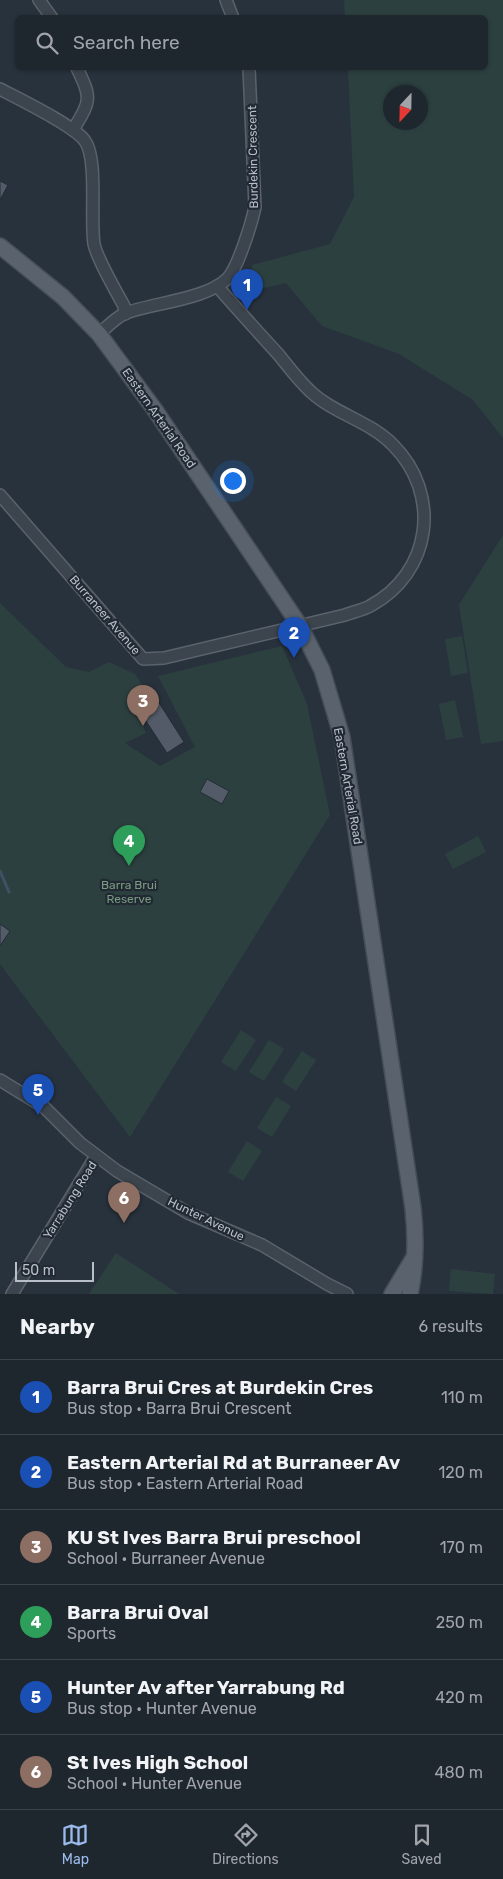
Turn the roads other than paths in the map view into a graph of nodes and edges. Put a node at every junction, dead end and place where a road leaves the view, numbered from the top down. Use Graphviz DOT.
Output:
graph roads {
  1 [pos="39,0"];
  2 [pos="226,0"];
  3 [pos="50,15"];
  4 [pos="232,15"];
  5 [pos="78,70"];
  6 [pos="249,70"];
  7 [pos="0,89"];
  8 [pos="72,130"];
  9 [pos="0,246"];
  10 [pos="217,286"];
  11 [pos="125,314"];
  12 [pos="98,334"];
  13 [pos="0,495"];
  14 [pos="300,626"];
  15 [pos="0,1080"];
  16 [pos="96,1156"];
  17 [pos="414,1257"];
  18 [pos="12,1294"];
  19 [pos="347,1294"];
  20 [pos="392,1294"];
  21 [pos="410,1294"];
  1 -- 3 [label="street"];
  2 -- 4 [label="street"];
  5 -- 8 [label="street"];
  6 -- 10 [label="street, Burdekin Crescent"];
  7 -- 8 [label="street"];
  8 -- 11 [label="street"];
  9 -- 12 [label="main road, Eastern Arterial Road"];
  10 -- 11 [label="street, Burdekin Crescent"];
  10 -- 14 [label="street"];
  11 -- 12 [label="street, Burdekin Crescent"];
  12 -- 14 [label="main road, Eastern Arterial Road"];
  13 -- 14 [label="street, Burraneer Avenue"];
  14 -- 17 [label="main road, Eastern Arterial Road"];
  15 -- 16 [label="street, Hunter Avenue"];
  16 -- 18 [label="street, Yarrabung Road"];
  16 -- 19 [label="street, Hunter Avenue"];
  17 -- 20 [label="main road, Eastern Arterial Road"];
  17 -- 21 [label="main road, Eastern Arterial Road"];
}
